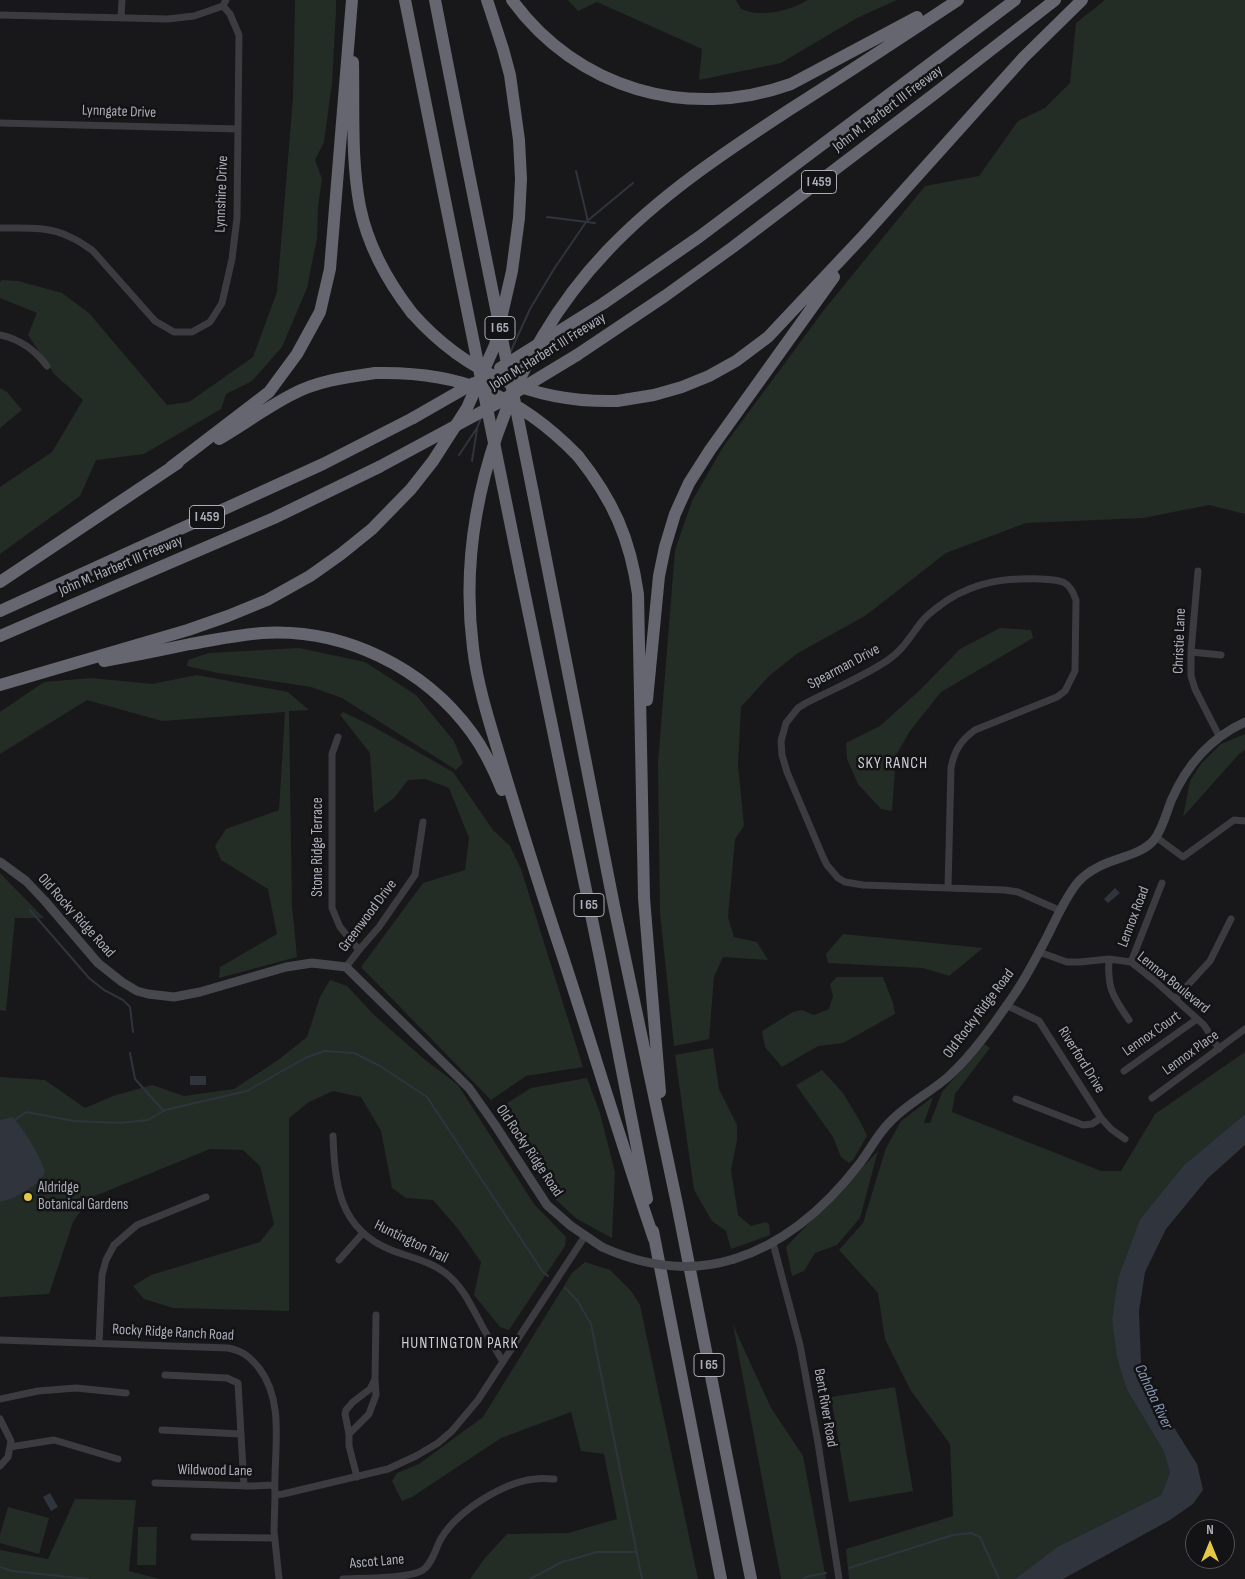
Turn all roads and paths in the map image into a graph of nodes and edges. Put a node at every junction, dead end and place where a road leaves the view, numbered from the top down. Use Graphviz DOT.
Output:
graph roads {
  1 [pos="122,0"];
  2 [pos="352,0"];
  3 [pos="406,0"];
  4 [pos="435,0"];
  5 [pos="487,0"];
  6 [pos="512,0"];
  7 [pos="948,0"];
  8 [pos="958,0"];
  9 [pos="1014,0"];
  10 [pos="1055,0"];
  11 [pos="1082,0"];
  12 [pos="224,3"];
  13 [pos="0,15"];
  14 [pos="122,18"];
  15 [pos="0,123"];
  16 [pos="238,130"];
  17 [pos="0,228"];
  18 [pos="865,234"];
  19 [pos="0,335"];
  20 [pos="47,366"];
  21 [pos="171,468"];
  22 [pos="1198,570"];
  23 [pos="0,582"];
  24 [pos="0,611"];
  25 [pos="0,636"];
  26 [pos="1191,652"];
  27 [pos="1222,655"];
  28 [pos="34,675"];
  29 [pos="0,685"];
  30 [pos="1245,722"];
  31 [pos="642,732"];
  32 [pos="1220,736"];
  33 [pos="338,737"];
  34 [pos="1245,821"];
  35 [pos="423,822"];
  36 [pos="1156,837"];
  37 [pos="526,845"];
  38 [pos="0,862"];
  39 [pos="1162,883"];
  40 [pos="948,888"];
  41 [pos="1059,910"];
  42 [pos="1231,919"];
  43 [pos="359,950"];
  44 [pos="1039,952"];
  45 [pos="1109,959"];
  46 [pos="1131,962"];
  47 [pos="346,967"];
  48 [pos="1175,999"];
  49 [pos="1006,1005"];
  50 [pos="1197,1019"];
  51 [pos="1129,1020"];
  52 [pos="1245,1029"];
  53 [pos="1219,1050"];
  54 [pos="1124,1071"];
  55 [pos="1152,1098"];
  56 [pos="1016,1100"];
  57 [pos="1102,1118"];
  58 [pos="333,1136"];
  59 [pos="1125,1139"];
  60 [pos="665,1151"];
  61 [pos="206,1197"];
  62 [pos="363,1233"];
  63 [pos="585,1236"];
  64 [pos="654,1239"];
  65 [pos="773,1243"];
  66 [pos="339,1260"];
  67 [pos="376,1315"];
  68 [pos="0,1340"];
  69 [pos="99,1343"];
  70 [pos="503,1362"];
  71 [pos="165,1375"];
  72 [pos="375,1379"];
  73 [pos="126,1392"];
  74 [pos="0,1399"];
  75 [pos="0,1419"];
  76 [pos="162,1430"];
  77 [pos="241,1434"];
  78 [pos="349,1434"];
  79 [pos="10,1447"];
  80 [pos="118,1459"];
  81 [pos="0,1466"];
  82 [pos="357,1477"];
  83 [pos="554,1479"];
  84 [pos="155,1483"];
  85 [pos="274,1485"];
  86 [pos="244,1486"];
  87 [pos="274,1495"];
  88 [pos="194,1537"];
  89 [pos="274,1538"];
  90 [pos="279,1579"];
  91 [pos="343,1579"];
  92 [pos="721,1579"];
  93 [pos="751,1579"];
  94 [pos="839,1579"];
  1 -- 14 [label="street"];
  2 -- 18 [label="highway, bridge"];
  2 -- 21 [label="highway"];
  3 -- 64 [label="highway, I 65, bridge"];
  4 -- 60 [label="highway, I 65, bridge"];
  5 -- 28 [label="highway"];
  6 -- 7 [label="highway"];
  8 -- 37 [label="highway"];
  9 -- 24 [label="highway, John M. Harbert III Freeway / I 459, bridge"];
  10 -- 25 [label="highway, John M. Harbert III Freeway / I 459, bridge"];
  11 -- 18 [label="highway"];
  12 -- 14 [label="street"];
  12 -- 16 [label="street, Lynnshire Drive"];
  13 -- 14 [label="street"];
  15 -- 16 [label="street, Lynngate Drive"];
  16 -- 17 [label="street, Lynnshire Drive"];
  18 -- 31 [label="highway"];
  19 -- 20 [label="street"];
  21 -- 23 [label="highway"];
  21 -- 31 [label="highway, bridge"];
  22 -- 26 [label="street, Christie Lane"];
  26 -- 27 [label="street"];
  26 -- 32 [label="street, Christie Lane"];
  28 -- 29 [label="highway"];
  28 -- 37 [label="highway"];
  30 -- 32 [label="street"];
  31 -- 60 [label="highway"];
  32 -- 36 [label="street"];
  33 -- 43 [label="street, Stone Ridge Terrace"];
  34 -- 36 [label="street"];
  35 -- 43 [label="street, Greenwood Drive"];
  36 -- 41 [label="street, Old Rocky Ridge Road"];
  37 -- 64 [label="highway"];
  38 -- 47 [label="street, Old Rocky Ridge Road"];
  39 -- 46 [label="street, Lennox Road"];
  40 -- 40 [label="street, Spearman Drive"];
  40 -- 41 [label="street, Spearman Drive"];
  41 -- 44 [label="street, Old Rocky Ridge Road"];
  42 -- 48 [label="street"];
  43 -- 47 [label="street, Greenwood Drive"];
  44 -- 45 [label="street, Lennox Boulevard"];
  44 -- 49 [label="street, Old Rocky Ridge Road"];
  45 -- 46 [label="street, Lennox Boulevard"];
  45 -- 51 [label="street"];
  46 -- 48 [label="street, Lennox Boulevard"];
  47 -- 63 [label="street, Old Rocky Ridge Road"];
  48 -- 50 [label="street, Lennox Boulevard"];
  49 -- 57 [label="street, Riverford Drive"];
  49 -- 65 [label="street, Old Rocky Ridge Road"];
  50 -- 53 [label="street, Lennox Boulevard"];
  50 -- 54 [label="street, Lennox Court"];
  52 -- 53 [label="street, Lennox Place"];
  53 -- 55 [label="street, Lennox Place"];
  56 -- 57 [label="street"];
  57 -- 59 [label="street, Riverford Drive"];
  58 -- 62 [label="street, Huntington Trail"];
  60 -- 93 [label="highway, I 65"];
  61 -- 69 [label="street"];
  62 -- 66 [label="street"];
  62 -- 70 [label="street, Huntington Trail"];
  63 -- 65 [label="street, Old Rocky Ridge Road, bridge"];
  63 -- 70 [label="street"];
  64 -- 92 [label="highway, I 65"];
  65 -- 94 [label="street, Bent River Road"];
  67 -- 72 [label="street"];
  68 -- 69 [label="street, Rocky Ridge Ranch Road"];
  69 -- 85 [label="street, Rocky Ridge Ranch Road"];
  70 -- 82 [label="street"];
  71 -- 77 [label="street"];
  72 -- 78 [label="street"];
  72 -- 78 [label="street"];
  73 -- 74 [label="street"];
  75 -- 79 [label="street"];
  76 -- 77 [label="street"];
  77 -- 86 [label="street"];
  78 -- 82 [label="street"];
  79 -- 80 [label="street"];
  79 -- 81 [label="street"];
  82 -- 87 [label="street"];
  83 -- 91 [label="street, Ascot Lane"];
  84 -- 86 [label="street, Wildwood Lane"];
  85 -- 86 [label="street, Wildwood Lane"];
  85 -- 87 [label="street, Rocky Ridge Ranch Road"];
  87 -- 89 [label="street, Rocky Ridge Ranch Road"];
  88 -- 89 [label="street"];
  89 -- 90 [label="street, Rocky Ridge Ranch Road"];
}
